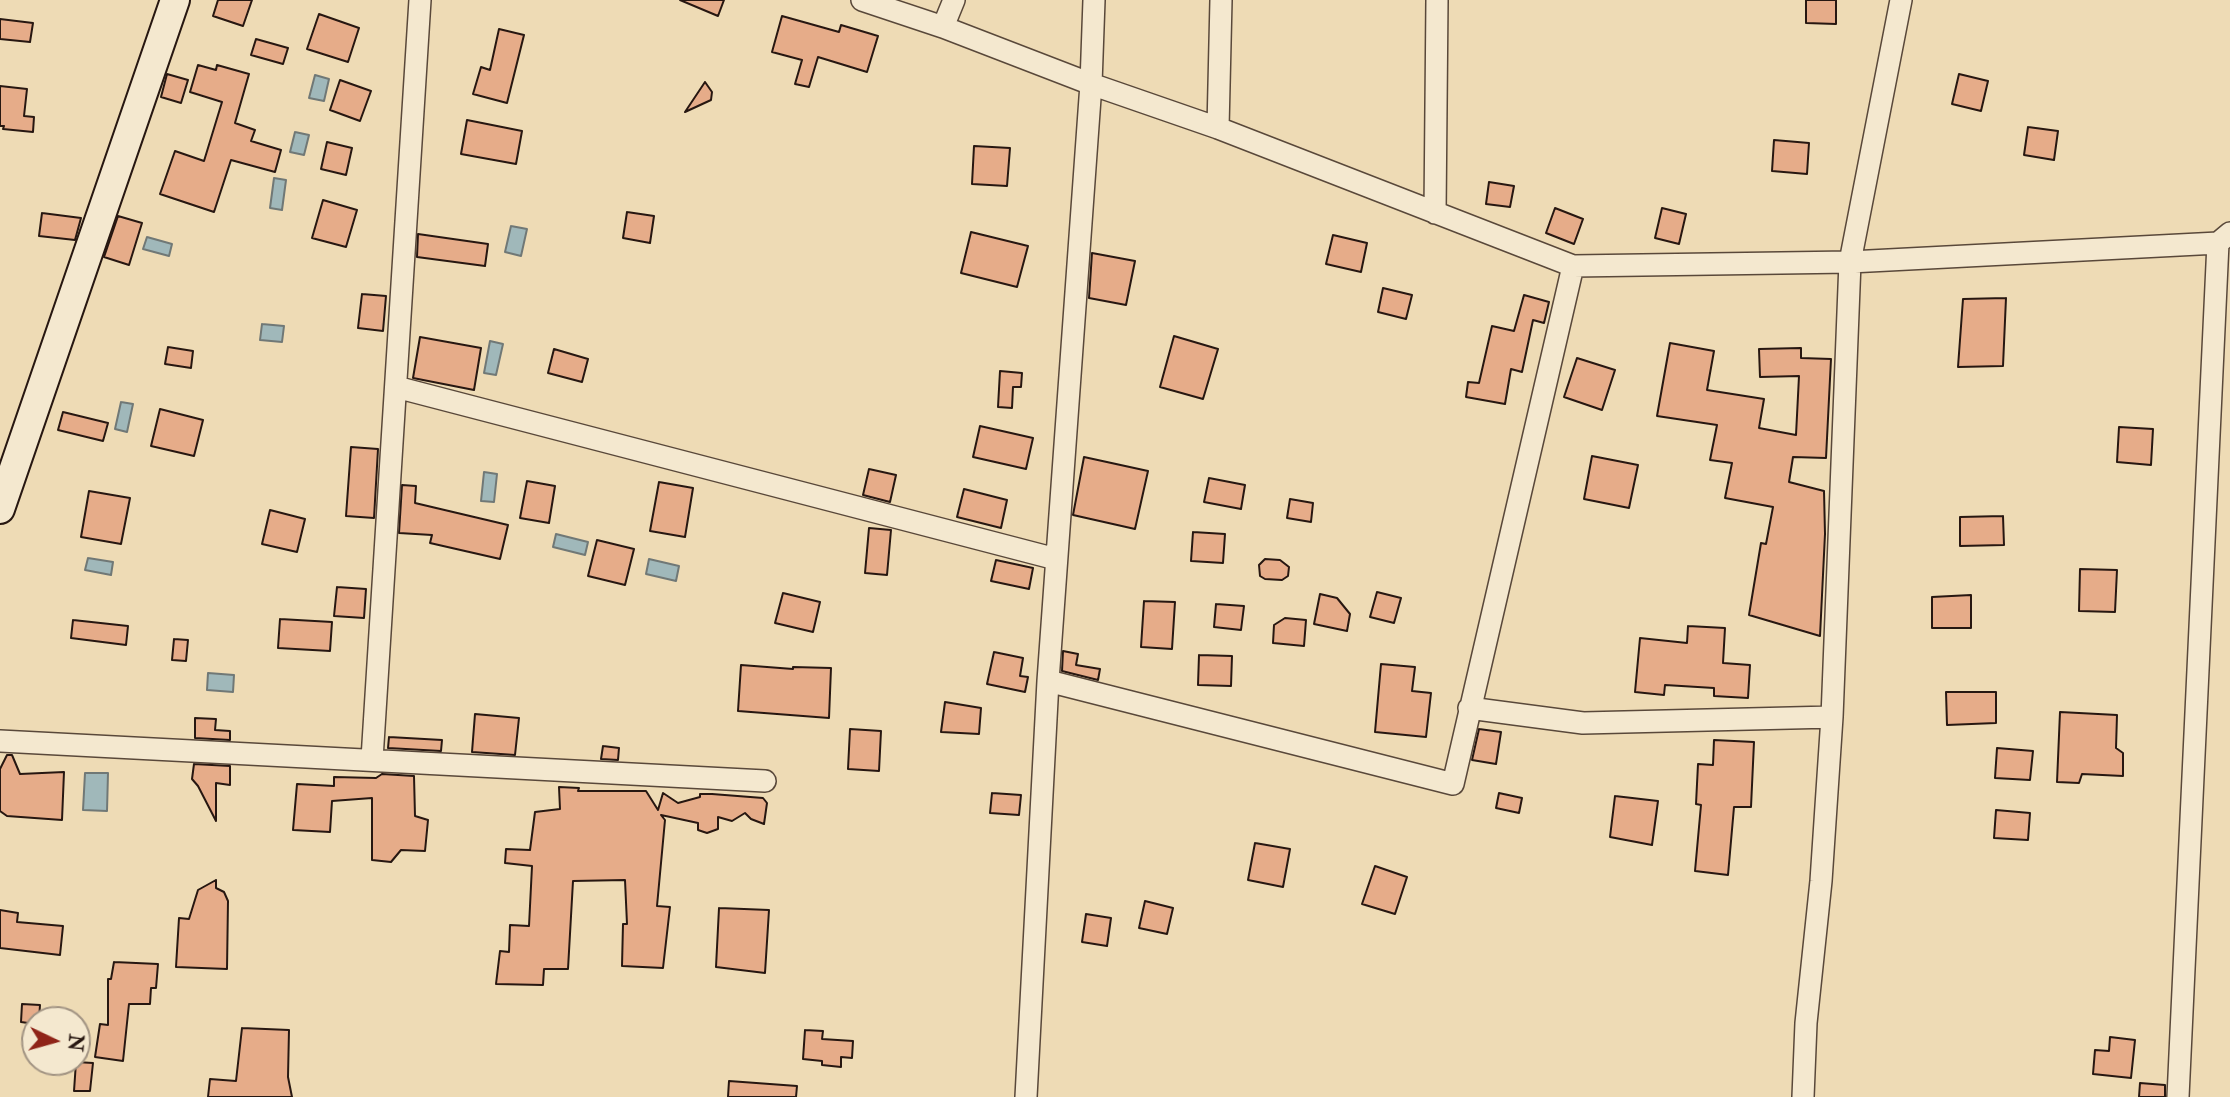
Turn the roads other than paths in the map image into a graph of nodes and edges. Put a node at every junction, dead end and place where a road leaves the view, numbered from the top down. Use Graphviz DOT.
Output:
graph roads {
  1 [pos="175,0"];
  2 [pos="420,0"];
  3 [pos="862,0"];
  4 [pos="954,0"];
  5 [pos="1094,0"];
  6 [pos="1221,0"];
  7 [pos="1437,0"];
  8 [pos="1901,0"];
  9 [pos="943,27"];
  10 [pos="1091,84"];
  11 [pos="1218,128"];
  12 [pos="1435,213"];
  13 [pos="2224,238"];
  14 [pos="1850,262"];
  15 [pos="1573,266"];
  16 [pos="396,387"];
  17 [pos="0,509"];
  18 [pos="1056,559"];
  19 [pos="1048,681"];
  20 [pos="1469,708"];
  21 [pos="1832,718"];
  22 [pos="0,741"];
  23 [pos="372,759"];
  24 [pos="765,782"];
  25 [pos="1026,1097"];
  26 [pos="1803,1097"];
  27 [pos="2178,1097"];
  1 -- 17 [label="street"];
  2 -- 16 [label="street"];
  3 -- 9 [label="street"];
  4 -- 9 [label="street"];
  5 -- 10 [label="street"];
  6 -- 11 [label="street"];
  7 -- 12 [label="street"];
  8 -- 14 [label="street"];
  9 -- 10 [label="street"];
  10 -- 11 [label="street"];
  10 -- 18 [label="street"];
  11 -- 12 [label="street"];
  12 -- 15 [label="street"];
  13 -- 14 [label="street"];
  13 -- 27 [label="street"];
  14 -- 15 [label="street"];
  14 -- 21 [label="street"];
  15 -- 20 [label="street"];
  16 -- 18 [label="street"];
  16 -- 23 [label="street"];
  18 -- 19 [label="street"];
  19 -- 20 [label="street"];
  19 -- 25 [label="street"];
  20 -- 21 [label="street"];
  21 -- 26 [label="street"];
  22 -- 23 [label="street"];
  23 -- 24 [label="street"];
}
